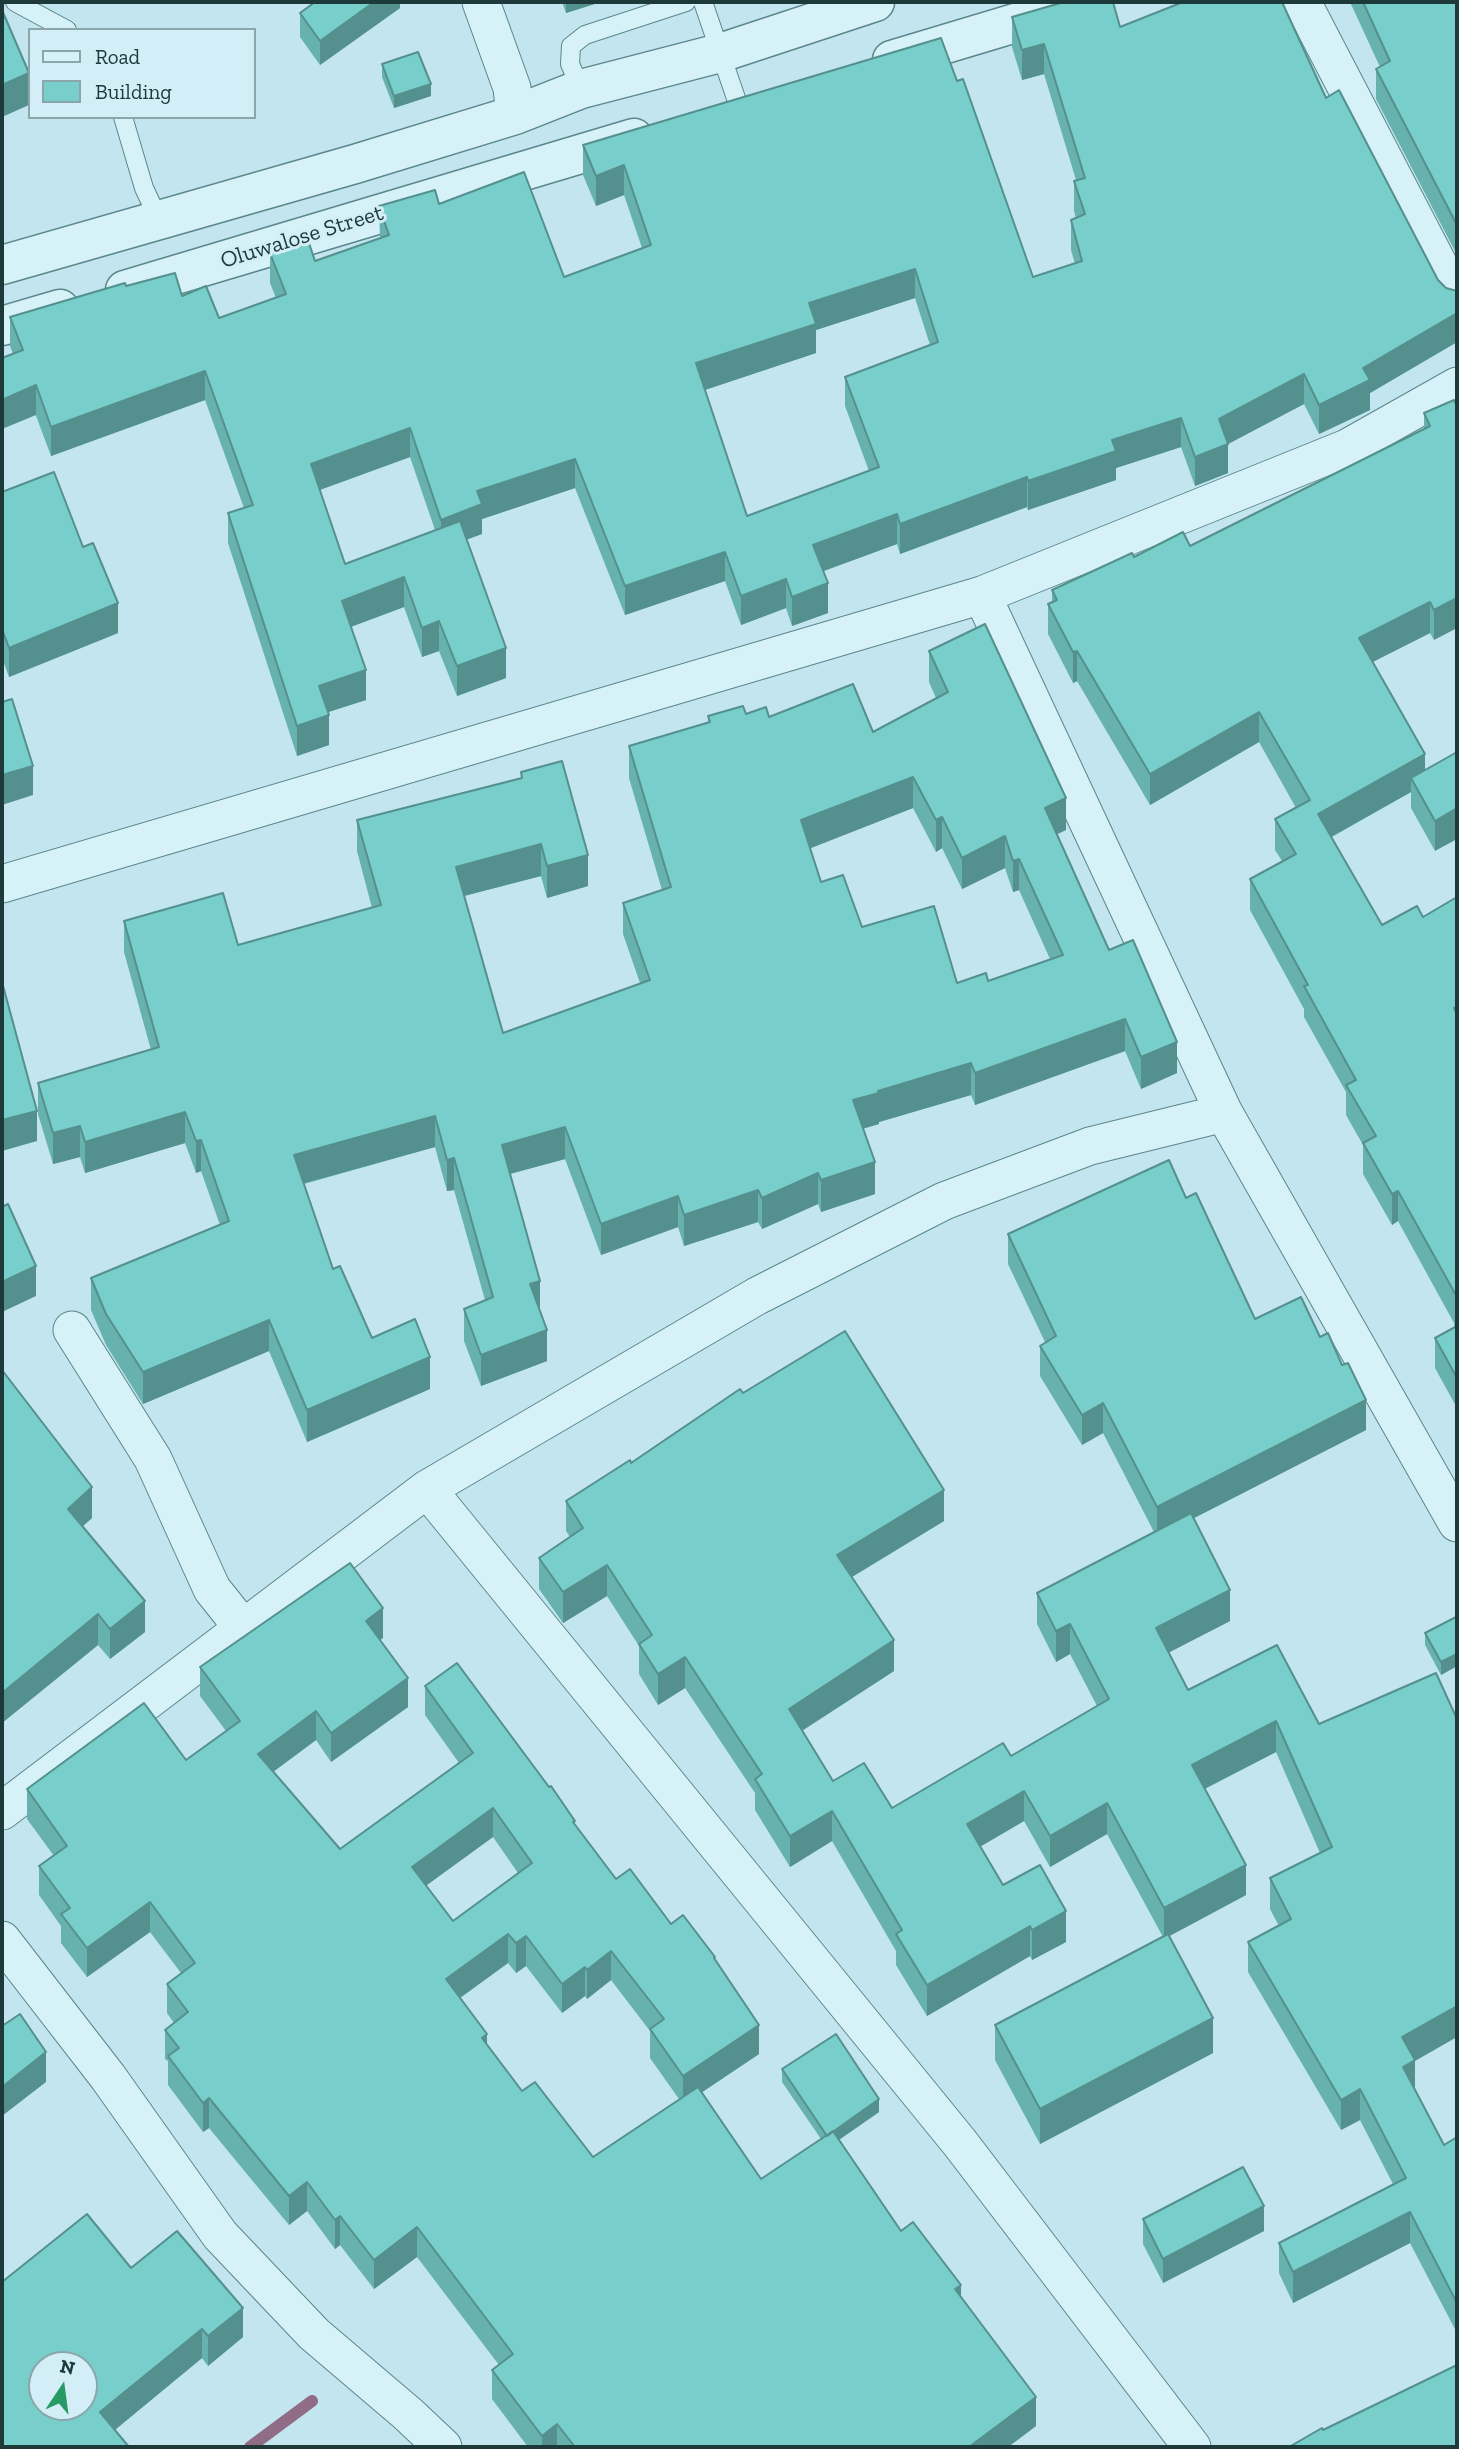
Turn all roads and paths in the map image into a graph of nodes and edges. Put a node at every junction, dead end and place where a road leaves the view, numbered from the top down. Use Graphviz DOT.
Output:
graph roads {
  1 [pos="15,2"];
  2 [pos="481,2"];
  3 [pos="686,2"];
  4 [pos="702,2"];
  5 [pos="875,2"];
  6 [pos="1085,2"];
  7 [pos="1302,2"];
  8 [pos="62,28"];
  9 [pos="720,53"];
  10 [pos="858,71"];
  11 [pos="581,89"];
  12 [pos="778,95"];
  13 [pos="738,107"];
  14 [pos="515,115"];
  15 [pos="124,119"];
  16 [pos="700,119"];
  17 [pos="662,130"];
  18 [pos="355,163"];
  19 [pos="371,217"];
  20 [pos="159,220"];
  21 [pos="2,265"];
  22 [pos="1457,300"];
  23 [pos="2,326"];
  24 [pos="1457,386"];
  25 [pos="982,595"];
  26 [pos="2,884"];
  27 [pos="1223,1113"];
  28 [pos="72,1330"];
  29 [pos="427,1489"];
  30 [pos="1457,1523"];
  31 [pos="243,1628"];
  32 [pos="2,1811"];
  33 [pos="2,1940"];
  34 [pos="443,2447"];
  35 [pos="1192,2447"];
  1 -- 8 [label="lane"];
  2 -- 14 [label="street"];
  3 -- 11 [label="lane"];
  4 -- 9 [label="lane"];
  5 -- 9 [label="street"];
  6 -- 10 [label="street"];
  7 -- 22 [label="street"];
  9 -- 11 [label="street"];
  9 -- 13 [label="lane"];
  11 -- 14 [label="street"];
  12 -- 13 [label="street"];
  13 -- 16 [label="street"];
  14 -- 18 [label="street"];
  15 -- 20 [label="lane"];
  17 -- 19 [label="street, Oluwalose Street"];
  18 -- 19 [label="street"];
  18 -- 20 [label="street"];
  19 -- 23 [label="street, Oluwalose Street"];
  20 -- 21 [label="street"];
  24 -- 25 [label="street"];
  25 -- 26 [label="street"];
  25 -- 27 [label="street"];
  27 -- 29 [label="street"];
  27 -- 30 [label="street"];
  28 -- 31 [label="street"];
  29 -- 31 [label="street"];
  29 -- 35 [label="street"];
  31 -- 32 [label="street"];
  33 -- 34 [label="street"];
}
